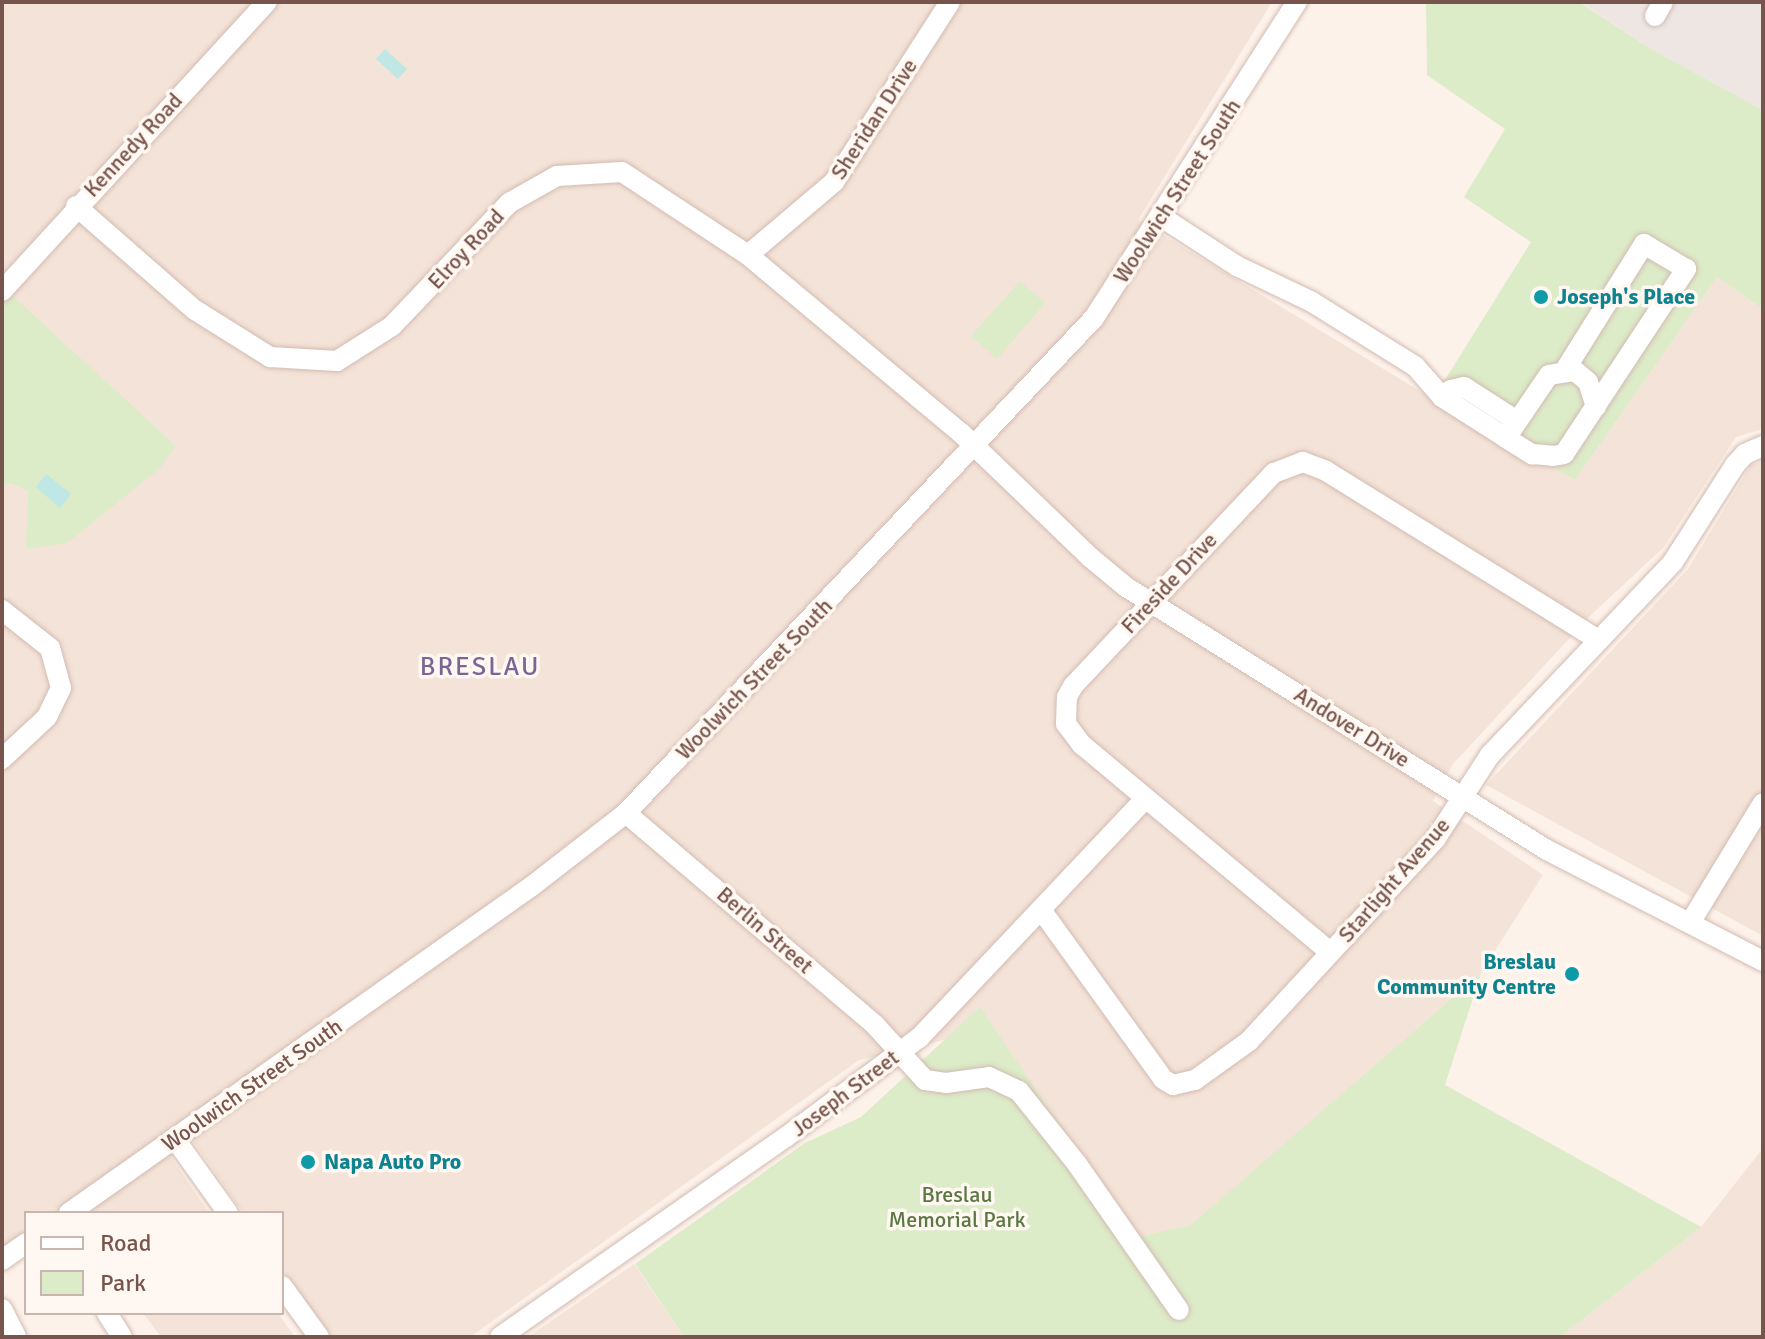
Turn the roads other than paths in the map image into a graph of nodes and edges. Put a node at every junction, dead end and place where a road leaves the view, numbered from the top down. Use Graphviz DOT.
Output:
graph roads {
  1 [pos="267,2"];
  2 [pos="950,2"];
  3 [pos="1297,2"];
  4 [pos="76,206"];
  5 [pos="1160,216"];
  6 [pos="748,255"];
  7 [pos="2,291"];
  8 [pos="1565,370"];
  9 [pos="1596,407"];
  10 [pos="1512,430"];
  11 [pos="974,445"];
  12 [pos="1763,446"];
  13 [pos="1151,602"];
  14 [pos="2,610"];
  15 [pos="1599,640"];
  16 [pos="2,759"];
  17 [pos="1463,797"];
  18 [pos="1146,798"];
  19 [pos="1763,803"];
  20 [pos="626,813"];
  21 [pos="1042,911"];
  22 [pos="1690,923"];
  23 [pos="1330,952"];
  24 [pos="1763,961"];
  25 [pos="901,1052"];
  26 [pos="175,1139"];
  27 [pos="72,1211"];
  28 [pos="227,1211"];
  29 [pos="24,1244"];
  30 [pos="2,1260"];
  31 [pos="284,1289"];
  32 [pos="2,1309"];
  33 [pos="1179,1310"];
  34 [pos="108,1315"];
  35 [pos="16,1337"];
  36 [pos="122,1337"];
  37 [pos="319,1337"];
  38 [pos="500,1337"];
  1 -- 4 [label="street, Kennedy Road"];
  2 -- 6 [label="street, Sheridan Drive"];
  3 -- 5 [label="street, Woolwich Street South"];
  4 -- 6 [label="street, Elroy Road"];
  4 -- 7 [label="street, Kennedy Road"];
  5 -- 10 [label="street"];
  5 -- 11 [label="street, Woolwich Street South"];
  6 -- 11 [label="street, Elroy Road"];
  8 -- 9 [label="street"];
  8 -- 9 [label="street"];
  8 -- 10 [label="street"];
  9 -- 10 [label="street"];
  11 -- 13 [label="street, Andover Drive"];
  11 -- 20 [label="street, Woolwich Street South"];
  12 -- 15 [label="street, Starlight Avenue"];
  13 -- 15 [label="street, Fireside Drive"];
  13 -- 17 [label="street, Andover Drive"];
  13 -- 18 [label="street, Fireside Drive"];
  14 -- 16 [label="street"];
  15 -- 17 [label="street, Starlight Avenue"];
  17 -- 22 [label="street, Andover Drive"];
  17 -- 23 [label="street, Starlight Avenue"];
  18 -- 21 [label="street, Joseph Street"];
  18 -- 23 [label="street, Fireside Drive"];
  19 -- 22 [label="street"];
  20 -- 25 [label="street, Berlin Street"];
  20 -- 26 [label="street, Woolwich Street South"];
  21 -- 23 [label="street, Starlight Avenue"];
  21 -- 25 [label="street, Joseph Street"];
  22 -- 24 [label="street, Andover Drive"];
  25 -- 33 [label="street, Berlin Street"];
  25 -- 38 [label="street, Joseph Street"];
  26 -- 27 [label="street, Woolwich Street South"];
  26 -- 28 [label="street"];
  29 -- 30 [label="street"];
  31 -- 37 [label="street"];
  32 -- 35 [label="street"];
  34 -- 36 [label="street"];
}
